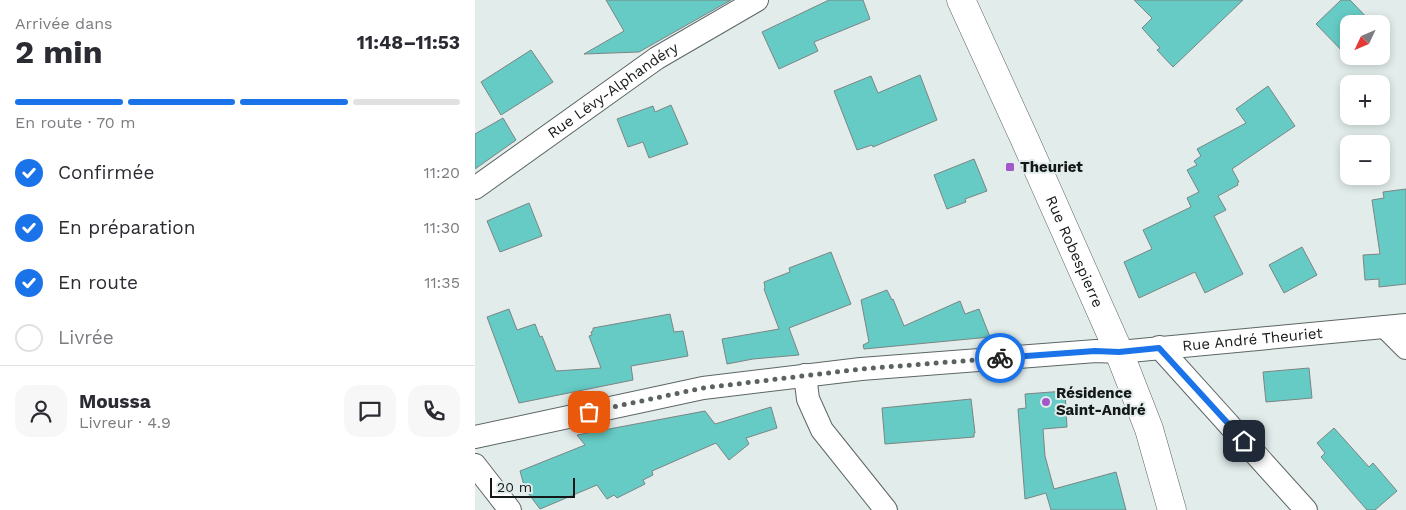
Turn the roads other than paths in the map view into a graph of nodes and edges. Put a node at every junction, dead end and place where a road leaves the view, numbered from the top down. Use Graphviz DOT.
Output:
graph roads {
  1 [pos="757,0"];
  2 [pos="961,0"];
  3 [pos="475,188"];
  4 [pos="1395,326"];
  5 [pos="1159,348"];
  6 [pos="1406,348"];
  7 [pos="1119,352"];
  8 [pos="805,376"];
  9 [pos="475,437"];
  10 [pos="475,465"];
  11 [pos="510,510"];
  12 [pos="886,510"];
  13 [pos="1173,510"];
  14 [pos="1306,510"];
  1 -- 3 [label="street, Rue Lévy-Alphandéry"];
  2 -- 7 [label="street, Rue Robespierre"];
  4 -- 5 [label="street, Rue André Theuriet"];
  4 -- 6 [label="street"];
  5 -- 7 [label="street, Rue André Theuriet"];
  5 -- 14 [label="street"];
  7 -- 8 [label="street, Rue André Theuriet"];
  7 -- 13 [label="street, Rue Robespierre"];
  8 -- 9 [label="street, Rue André Theuriet"];
  8 -- 12 [label="street"];
  10 -- 11 [label="street"];
}
